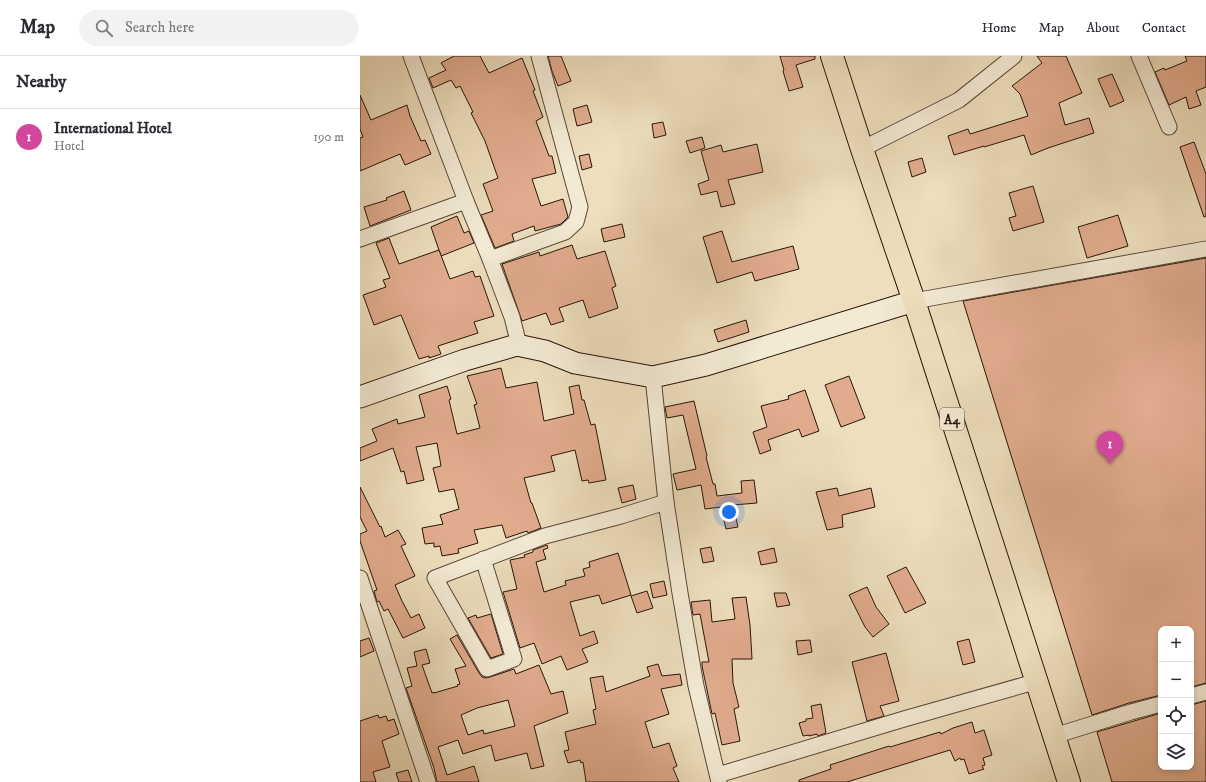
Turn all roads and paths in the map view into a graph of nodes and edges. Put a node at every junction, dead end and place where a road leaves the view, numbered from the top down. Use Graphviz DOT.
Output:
graph roads {
  1 [pos="411,56"];
  2 [pos="539,56"];
  3 [pos="832,56"];
  4 [pos="1014,56"];
  5 [pos="1139,56"];
  6 [pos="1168,127"];
  7 [pos="862,149"];
  8 [pos="466,201"];
  9 [pos="360,239"];
  10 [pos="1206,249"];
  11 [pos="490,259"];
  12 [pos="914,301"];
  13 [pos="517,345"];
  14 [pos="653,376"];
  15 [pos="360,397"];
  16 [pos="666,502"];
  17 [pos="483,559"];
  18 [pos="360,578"];
  19 [pos="1038,681"];
  20 [pos="1206,692"];
  21 [pos="1194,695"];
  22 [pos="1158,705"];
  23 [pos="1054,736"];
  24 [pos="718,779"];
  25 [pos="428,782"];
  26 [pos="1069,782"];
  1 -- 8 [label="street"];
  2 -- 11 [label="street"];
  3 -- 7 [label="highway, A4"];
  4 -- 7 [label="street"];
  5 -- 6 [label="street"];
  7 -- 12 [label="highway, A4"];
  8 -- 9 [label="street"];
  8 -- 11 [label="street"];
  10 -- 12 [label="street"];
  11 -- 13 [label="street"];
  12 -- 14 [label="street"];
  12 -- 19 [label="highway, A4"];
  13 -- 14 [label="street"];
  13 -- 15 [label="street"];
  14 -- 16 [label="street"];
  16 -- 17 [label="street"];
  16 -- 24 [label="street"];
  17 -- 17 [label="street"];
  18 -- 25 [label="street"];
  19 -- 23 [label="highway, A4"];
  19 -- 24 [label="street"];
  20 -- 21 [label="street"];
  22 -- 23 [label="street"];
  23 -- 26 [label="highway, A4"];
}
